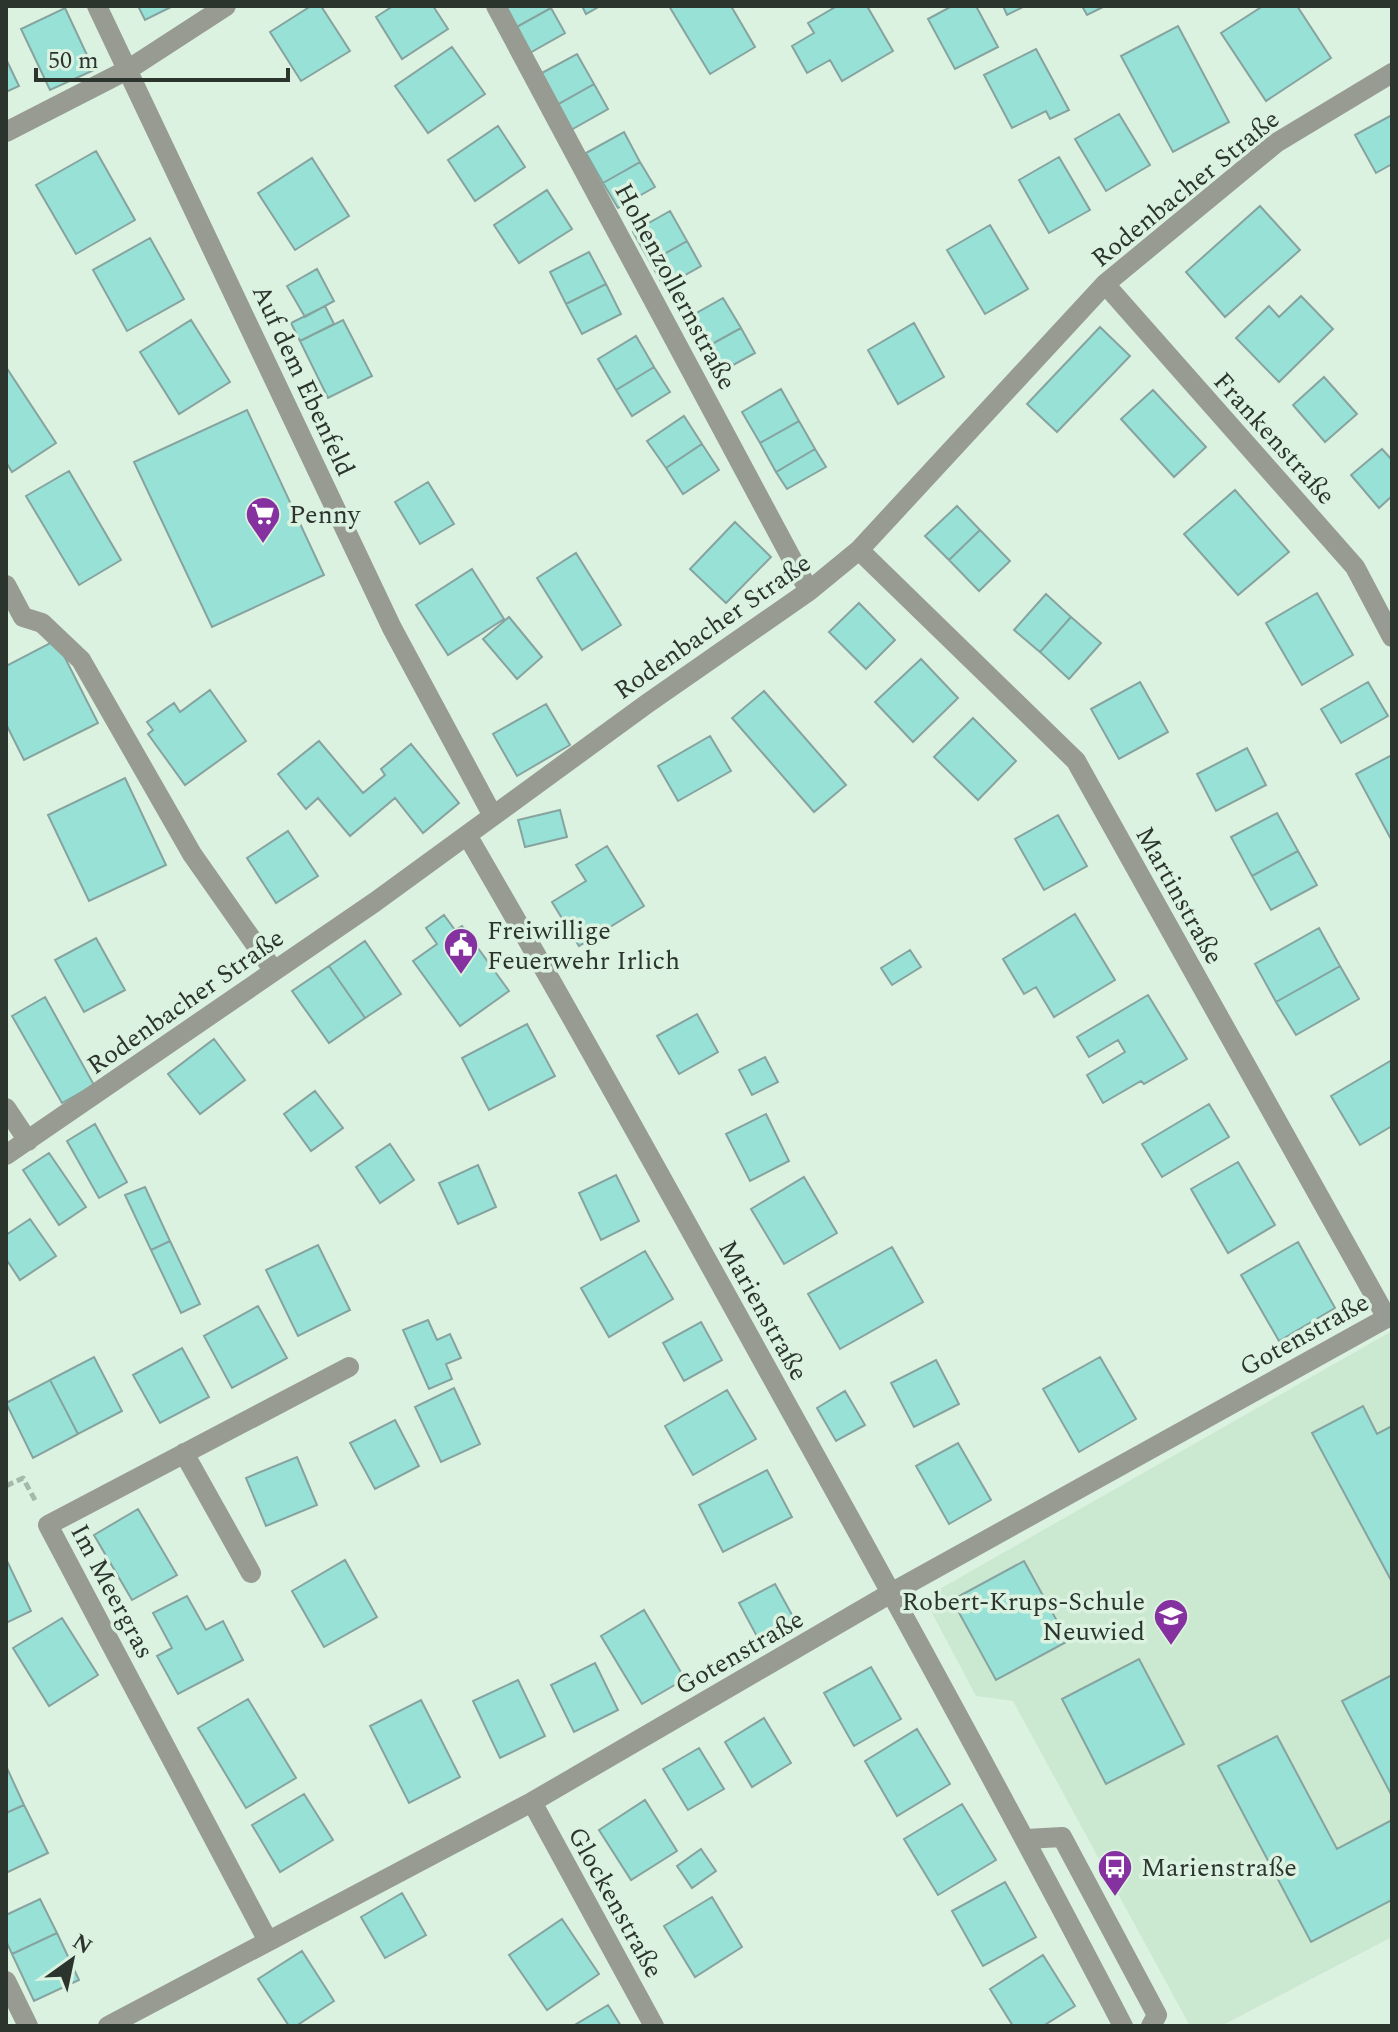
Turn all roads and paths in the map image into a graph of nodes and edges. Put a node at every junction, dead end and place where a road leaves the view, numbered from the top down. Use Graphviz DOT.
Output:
graph roads {
  1 [pos="97,6"];
  2 [pos="226,6"];
  3 [pos="496,6"];
  4 [pos="129,69"];
  5 [pos="1392,73"];
  6 [pos="6,132"];
  7 [pos="1105,284"];
  8 [pos="859,550"];
  9 [pos="6,585"];
  10 [pos="809,591"];
  11 [pos="1392,637"];
  12 [pos="493,816"];
  13 [pos="467,835"];
  14 [pos="274,971"];
  15 [pos="6,1108"];
  16 [pos="28,1141"];
  17 [pos="6,1155"];
  18 [pos="1390,1316"];
  19 [pos="349,1367"];
  20 [pos="184,1453"];
  21 [pos="6,1486"];
  22 [pos="48,1525"];
  23 [pos="251,1573"];
  24 [pos="891,1593"];
  25 [pos="532,1802"];
  26 [pos="1026,1839"];
  27 [pos="268,1941"];
  28 [pos="6,1981"];
  29 [pos="28,2026"];
  30 [pos="108,2026"];
  31 [pos="654,2026"];
  32 [pos="1123,2026"];
  33 [pos="1151,2026"];
  1 -- 4 [label="street, Auf dem Ebenfeld"];
  2 -- 4 [label="street"];
  3 -- 10 [label="street, Hohenzollernstraße"];
  4 -- 6 [label="street"];
  4 -- 12 [label="street, Auf dem Ebenfeld"];
  5 -- 7 [label="street, Rodenbacher Straße"];
  7 -- 8 [label="street, Rodenbacher Straße"];
  7 -- 11 [label="street, Frankenstraße"];
  8 -- 10 [label="street, Rodenbacher Straße"];
  8 -- 18 [label="street, Martinstraße"];
  9 -- 14 [label="street"];
  10 -- 12 [label="street, Rodenbacher Straße"];
  12 -- 13 [label="street, Rodenbacher Straße"];
  13 -- 14 [label="street, Rodenbacher Straße"];
  13 -- 24 [label="street, Marienstraße"];
  14 -- 16 [label="street, Rodenbacher Straße"];
  15 -- 16 [label="street"];
  16 -- 17 [label="street, Rodenbacher Straße"];
  18 -- 24 [label="street, Gotenstraße"];
  19 -- 20 [label="street, Im Meergras"];
  20 -- 22 [label="street, Im Meergras"];
  20 -- 23 [label="street"];
  21 -- 22 [label="path"];
  22 -- 27 [label="street, Im Meergras"];
  24 -- 25 [label="street, Gotenstraße"];
  24 -- 26 [label="street, Marienstraße"];
  25 -- 27 [label="street, Gotenstraße"];
  25 -- 31 [label="street, Glockenstraße"];
  26 -- 32 [label="street, Marienstraße"];
  26 -- 33 [label="street"];
  27 -- 30 [label="street, Gotenstraße"];
  28 -- 29 [label="street"];
}
